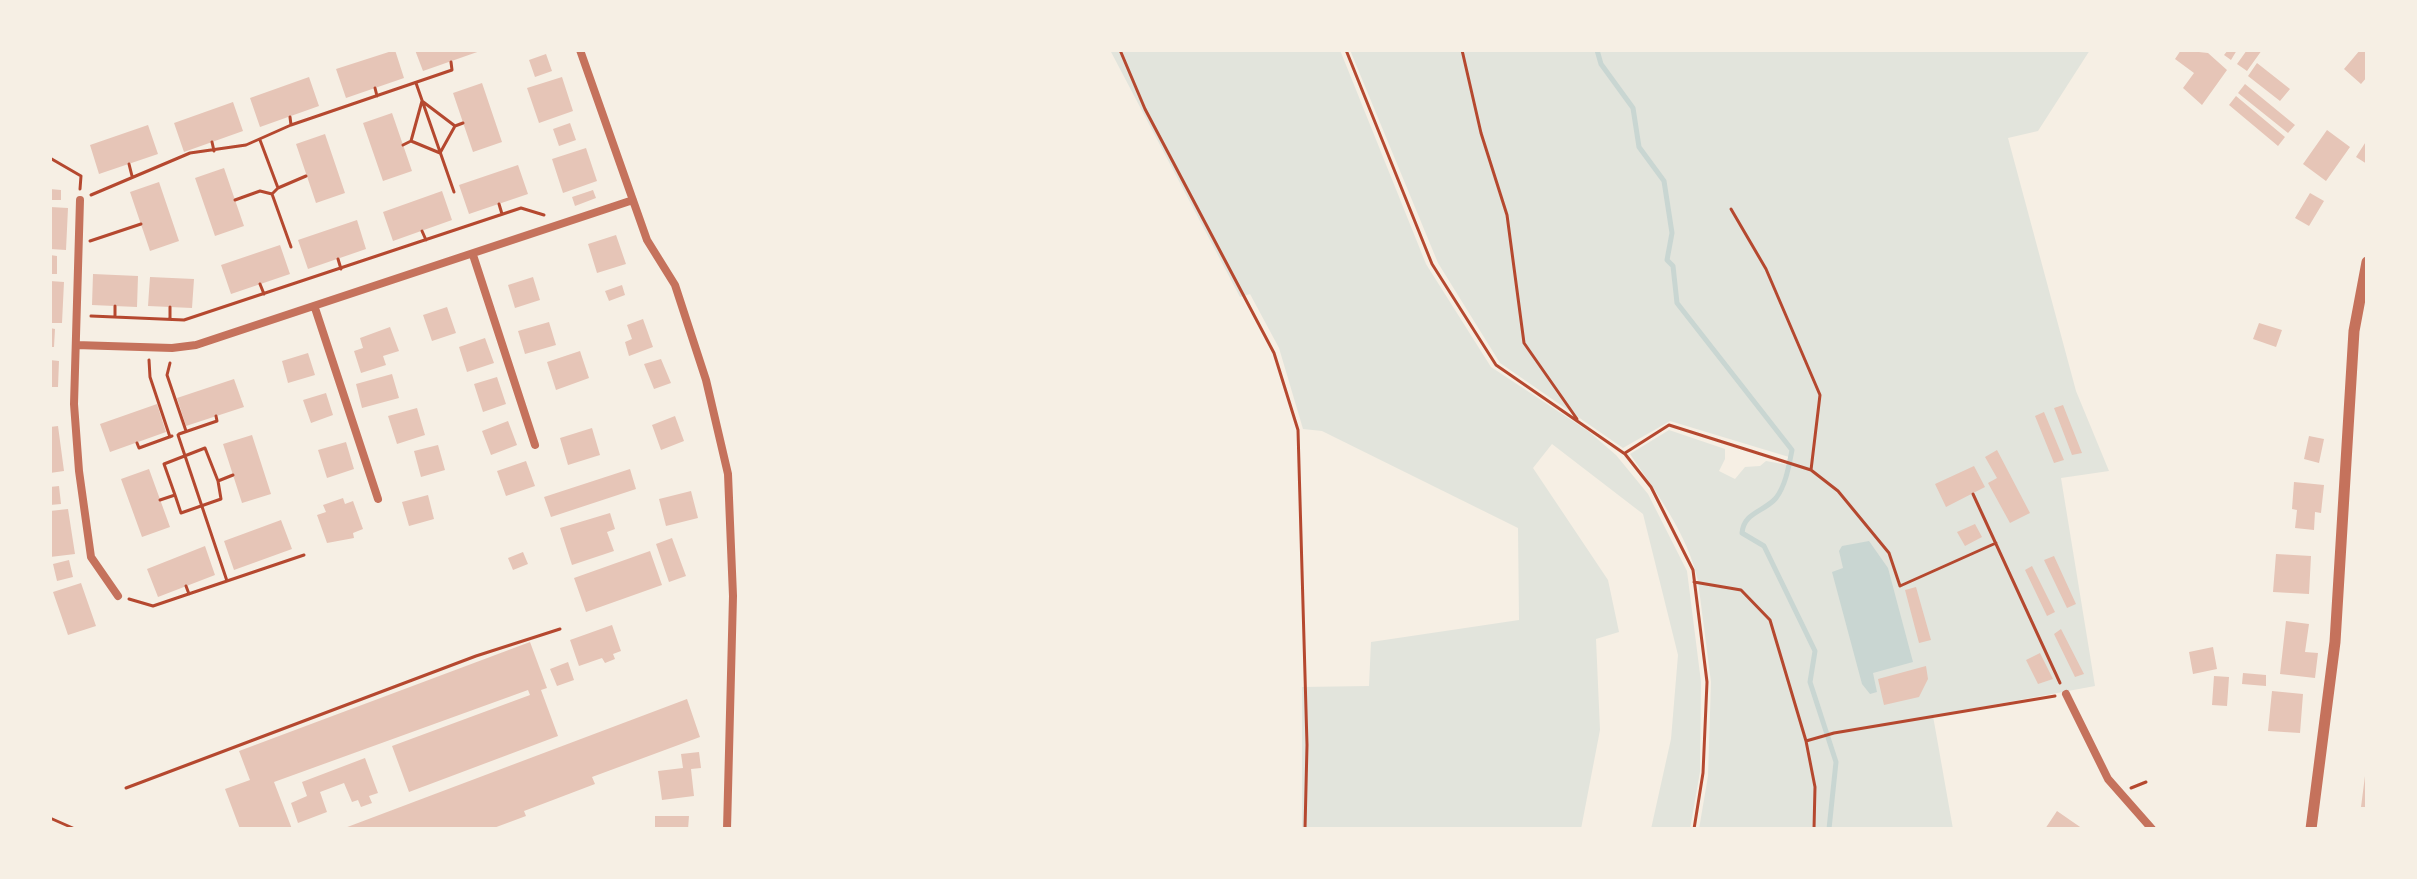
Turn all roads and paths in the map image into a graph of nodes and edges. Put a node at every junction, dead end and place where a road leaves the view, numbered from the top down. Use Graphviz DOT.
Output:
graph roads {
  1 [pos="580,50"];
  2 [pos="1120,50"];
  3 [pos="1346,50"];
  4 [pos="1462,50"];
  5 [pos="451,62"];
  6 [pos="416,83"];
  7 [pos="375,88"];
  8 [pos="377,96"];
  9 [pos="422,101"];
  10 [pos="290,117"];
  11 [pos="463,123"];
  12 [pos="291,125"];
  13 [pos="455,126"];
  14 [pos="260,140"];
  15 [pos="411,141"];
  16 [pos="212,142"];
  17 [pos="403,145"];
  18 [pos="214,151"];
  19 [pos="440,153"];
  20 [pos="50,158"];
  21 [pos="129,164"];
  22 [pos="132,176"];
  23 [pos="306,176"];
  24 [pos="278,188"];
  25 [pos="454,192"];
  26 [pos="272,194"];
  27 [pos="80,200"];
  28 [pos="235,200"];
  29 [pos="633,200"];
  30 [pos="499,204"];
  31 [pos="1731,209"];
  32 [pos="502,214"];
  33 [pos="141,224"];
  34 [pos="561,225"];
  35 [pos="422,231"];
  36 [pos="426,240"];
  37 [pos="79,243"];
  38 [pos="291,247"];
  39 [pos="473,255"];
  40 [pos="338,259"];
  41 [pos="2367,262"];
  42 [pos="341,269"];
  43 [pos="260,284"];
  44 [pos="264,294"];
  45 [pos="115,306"];
  46 [pos="170,307"];
  47 [pos="315,308"];
  48 [pos="76,316"];
  49 [pos="115,317"];
  50 [pos="170,319"];
  51 [pos="76,345"];
  52 [pos="151,347"];
  53 [pos="172,348"];
  54 [pos="216,416"];
  55 [pos="1579,422"];
  56 [pos="186,431"];
  57 [pos="178,435"];
  58 [pos="170,437"];
  59 [pos="137,443"];
  60 [pos="535,445"];
  61 [pos="184,454"];
  62 [pos="1625,454"];
  63 [pos="1811,470"];
  64 [pos="233,475"];
  65 [pos="218,481"];
  66 [pos="1973,494"];
  67 [pos="175,495"];
  68 [pos="378,499"];
  69 [pos="160,500"];
  70 [pos="202,506"];
  71 [pos="1996,543"];
  72 [pos="304,555"];
  73 [pos="227,581"];
  74 [pos="1694,582"];
  75 [pos="186,586"];
  76 [pos="189,594"];
  77 [pos="118,596"];
  78 [pos="560,629"];
  79 [pos="2066,694"];
  80 [pos="1806,741"];
  81 [pos="126,788"];
  82 [pos="50,818"];
  83 [pos="75,829"];
  84 [pos="727,829"];
  85 [pos="1305,829"];
  86 [pos="1694,829"];
  87 [pos="1814,829"];
  88 [pos="2152,829"];
  89 [pos="2311,829"];
  1 -- 29 [label="street"];
  2 -- 85 [label="path"];
  3 -- 55 [label="path"];
  4 -- 55 [label="path"];
  5 -- 6 [label="path"];
  6 -- 8 [label="path"];
  6 -- 9 [label="path"];
  7 -- 8 [label="path"];
  8 -- 12 [label="path"];
  9 -- 13 [label="path"];
  9 -- 15 [label="path"];
  9 -- 19 [label="path"];
  10 -- 12 [label="path"];
  11 -- 13 [label="path"];
  12 -- 14 [label="path"];
  13 -- 19 [label="path"];
  14 -- 18 [label="path"];
  14 -- 24 [label="path"];
  15 -- 17 [label="path"];
  15 -- 19 [label="path"];
  16 -- 18 [label="path"];
  18 -- 22 [label="path"];
  19 -- 25 [label="path"];
  20 -- 27 [label="path"];
  21 -- 22 [label="path"];
  22 -- 27 [label="path"];
  23 -- 24 [label="path"];
  24 -- 26 [label="path"];
  26 -- 28 [label="path"];
  26 -- 38 [label="path"];
  27 -- 37 [label="street"];
  29 -- 34 [label="street"];
  29 -- 84 [label="street"];
  30 -- 32 [label="path"];
  31 -- 63 [label="path"];
  32 -- 34 [label="path"];
  32 -- 36 [label="path"];
  33 -- 37 [label="path"];
  34 -- 39 [label="street"];
  35 -- 36 [label="path"];
  36 -- 42 [label="path"];
  37 -- 48 [label="street"];
  39 -- 47 [label="street"];
  39 -- 60 [label="street"];
  40 -- 42 [label="path"];
  41 -- 89 [label="street"];
  42 -- 44 [label="path"];
  43 -- 44 [label="path"];
  44 -- 50 [label="path"];
  45 -- 49 [label="path"];
  46 -- 50 [label="path"];
  47 -- 53 [label="street"];
  47 -- 68 [label="street"];
  48 -- 49 [label="path"];
  48 -- 51 [label="street"];
  49 -- 50 [label="path"];
  51 -- 52 [label="street"];
  51 -- 77 [label="street"];
  52 -- 53 [label="street"];
  52 -- 58 [label="path"];
  53 -- 56 [label="path"];
  54 -- 56 [label="path"];
  55 -- 62 [label="path"];
  56 -- 57 [label="path"];
  57 -- 58 [label="path"];
  57 -- 61 [label="path"];
  58 -- 59 [label="path"];
  61 -- 65 [label="path"];
  61 -- 67 [label="path"];
  61 -- 70 [label="path"];
  62 -- 63 [label="path"];
  62 -- 74 [label="path"];
  63 -- 71 [label="path"];
  64 -- 65 [label="path"];
  65 -- 70 [label="path"];
  66 -- 71 [label="path"];
  67 -- 69 [label="path"];
  67 -- 70 [label="path"];
  70 -- 73 [label="path"];
  71 -- 79 [label="path"];
  72 -- 73 [label="path"];
  73 -- 76 [label="path"];
  74 -- 80 [label="path"];
  74 -- 86 [label="path"];
  75 -- 76 [label="path"];
  76 -- 77 [label="path"];
  78 -- 81 [label="path"];
  79 -- 80 [label="path"];
  79 -- 88 [label="street"];
  80 -- 87 [label="path"];
  82 -- 83 [label="path"];
}
